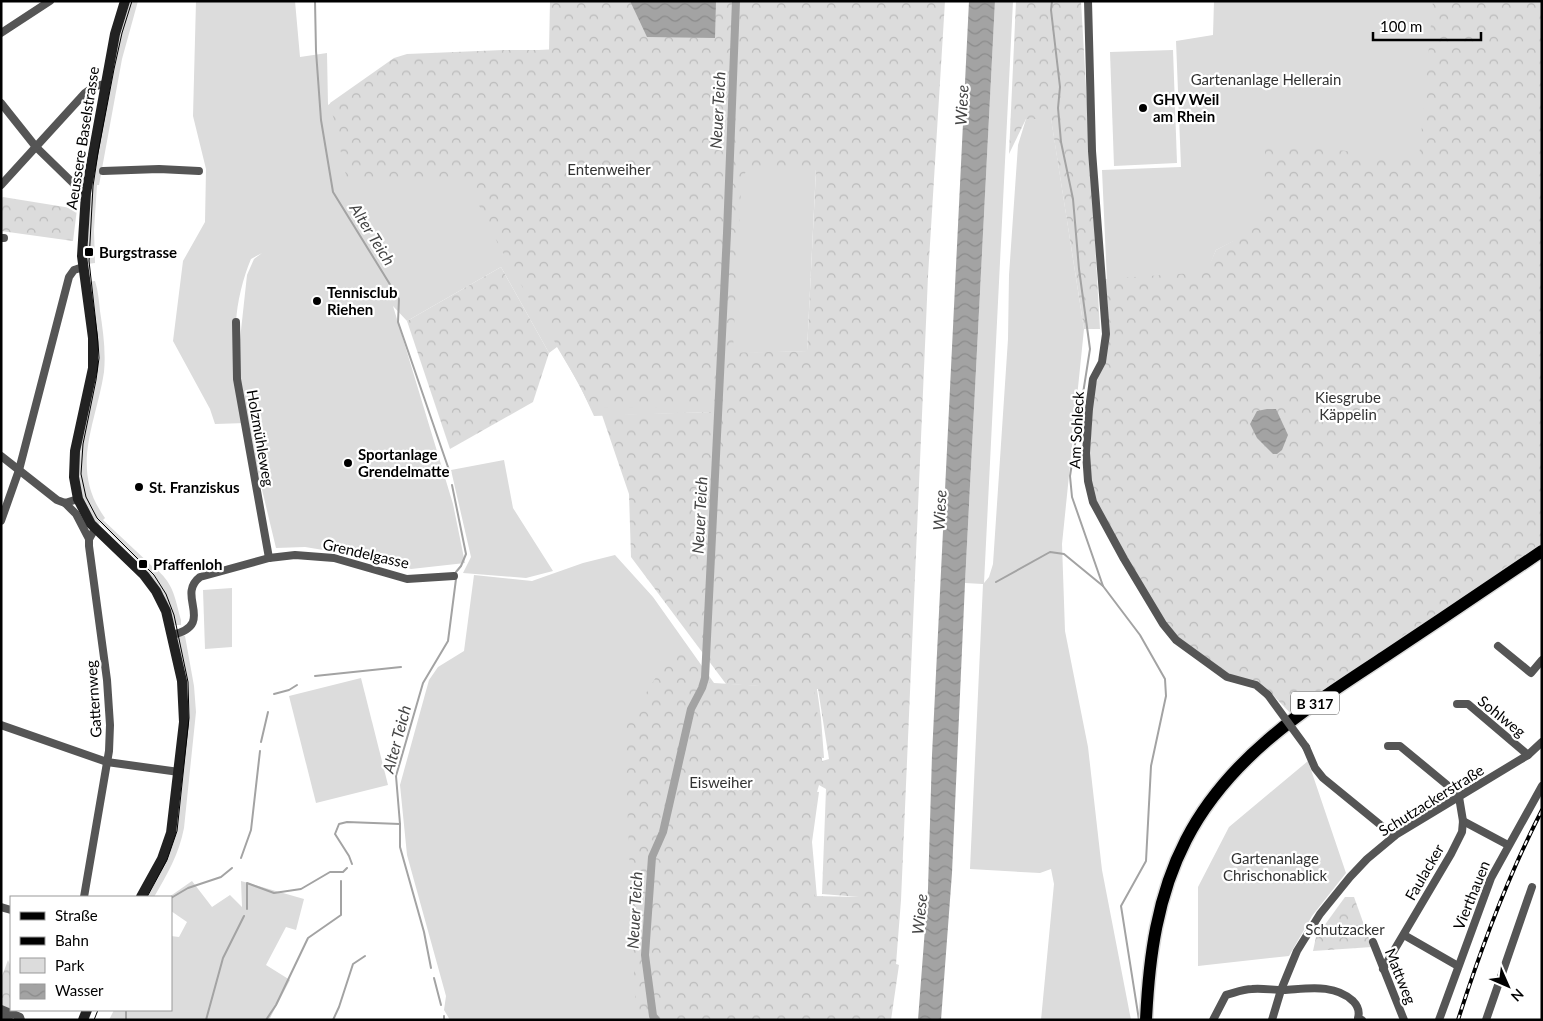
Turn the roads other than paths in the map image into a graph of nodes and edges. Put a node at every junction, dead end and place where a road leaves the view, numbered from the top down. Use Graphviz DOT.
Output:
graph roads {
  1 [pos="125,1"];
  2 [pos="1088,1"];
  3 [pos="46,2"];
  4 [pos="1,33"];
  5 [pos="106,84"];
  6 [pos="1,103"];
  7 [pos="36,147"];
  8 [pos="103,171"];
  9 [pos="199,171"];
  10 [pos="1,185"];
  11 [pos="87,186"];
  12 [pos="83,267"];
  13 [pos="236,322"];
  14 [pos="1,456"];
  15 [pos="19,470"];
  16 [pos="78,499"];
  17 [pos="65,503"];
  18 [pos="1,521"];
  19 [pos="95,529"];
  20 [pos="89,539"];
  21 [pos="1542,551"];
  22 [pos="269,558"];
  23 [pos="454,576"];
  24 [pos="172,635"];
  25 [pos="1498,646"];
  26 [pos="1542,660"];
  27 [pos="1457,704"];
  28 [pos="1,725"];
  29 [pos="1542,742"];
  30 [pos="1388,746"];
  31 [pos="1528,756"];
  32 [pos="107,762"];
  33 [pos="179,772"];
  34 [pos="1542,786"];
  35 [pos="1459,797"];
  36 [pos="1463,820"];
  37 [pos="1394,836"];
  38 [pos="1508,845"];
  39 [pos="1532,887"];
  40 [pos="84,896"];
  41 [pos="142,896"];
  42 [pos="1404,935"];
  43 [pos="1373,942"];
  44 [pos="1458,966"];
  45 [pos="1383,969"];
  46 [pos="1281,990"];
  47 [pos="1,1009"];
  48 [pos="1,1016"];
  49 [pos="9,1020"];
  50 [pos="21,1020"];
  51 [pos="1146,1020"];
  52 [pos="1213,1020"];
  53 [pos="1272,1020"];
  54 [pos="1362,1020"];
  55 [pos="1404,1020"];
  56 [pos="1439,1020"];
  57 [pos="1486,1020"];
  1 -- 5 [label="main road, Aeussere Baselstrasse"];
  2 -- 37 [label="street, Am Sohleck, bridge"];
  3 -- 4 [label="street"];
  5 -- 7 [label="street"];
  5 -- 11 [label="main road, Aeussere Baselstrasse"];
  6 -- 7 [label="street"];
  7 -- 10 [label="street"];
  7 -- 11 [label="street"];
  8 -- 9 [label="street"];
  11 -- 12 [label="main road, Aeussere Baselstrasse"];
  12 -- 15 [label="street"];
  12 -- 16 [label="main road, Aeussere Baselstrasse"];
  13 -- 22 [label="street, Holzmühleweg"];
  14 -- 15 [label="street"];
  15 -- 17 [label="street"];
  15 -- 18 [label="street"];
  16 -- 17 [label="street"];
  16 -- 19 [label="main road, Aeussere Baselstrasse"];
  17 -- 20 [label="street"];
  19 -- 20 [label="street"];
  19 -- 24 [label="main road, Aeussere Baselstrasse"];
  20 -- 32 [label="street, Gatternweg"];
  21 -- 51 [label="main road, B 317"];
  22 -- 23 [label="street, Grendelgasse"];
  22 -- 24 [label="street, Grendelgasse"];
  24 -- 33 [label="main road, Aeussere Baselstrasse"];
  25 -- 26 [label="street"];
  27 -- 31 [label="street, Sohlweg"];
  28 -- 32 [label="street"];
  29 -- 31 [label="street, Schutzackerstraße"];
  30 -- 35 [label="street"];
  31 -- 35 [label="street, Schutzackerstraße"];
  32 -- 33 [label="street"];
  32 -- 40 [label="street, Gatternweg"];
  33 -- 41 [label="main road, Aeussere Baselstrasse"];
  34 -- 38 [label="street, Vierthauen"];
  35 -- 36 [label="street, Faulacker"];
  35 -- 37 [label="street, Schutzackerstraße"];
  36 -- 38 [label="street"];
  36 -- 42 [label="street, Faulacker"];
  37 -- 46 [label="street, Schutzackerstraße"];
  38 -- 44 [label="street, Vierthauen"];
  39 -- 57 [label="street"];
  42 -- 44 [label="street"];
  42 -- 45 [label="street, Faulacker"];
  43 -- 45 [label="street, Mattweg"];
  44 -- 56 [label="street, Vierthauen"];
  45 -- 55 [label="street, Mattweg"];
  46 -- 52 [label="street"];
  46 -- 53 [label="street, Schutzackerstraße"];
  46 -- 54 [label="street"];
  47 -- 50 [label="street"];
  48 -- 49 [label="street"];
}
